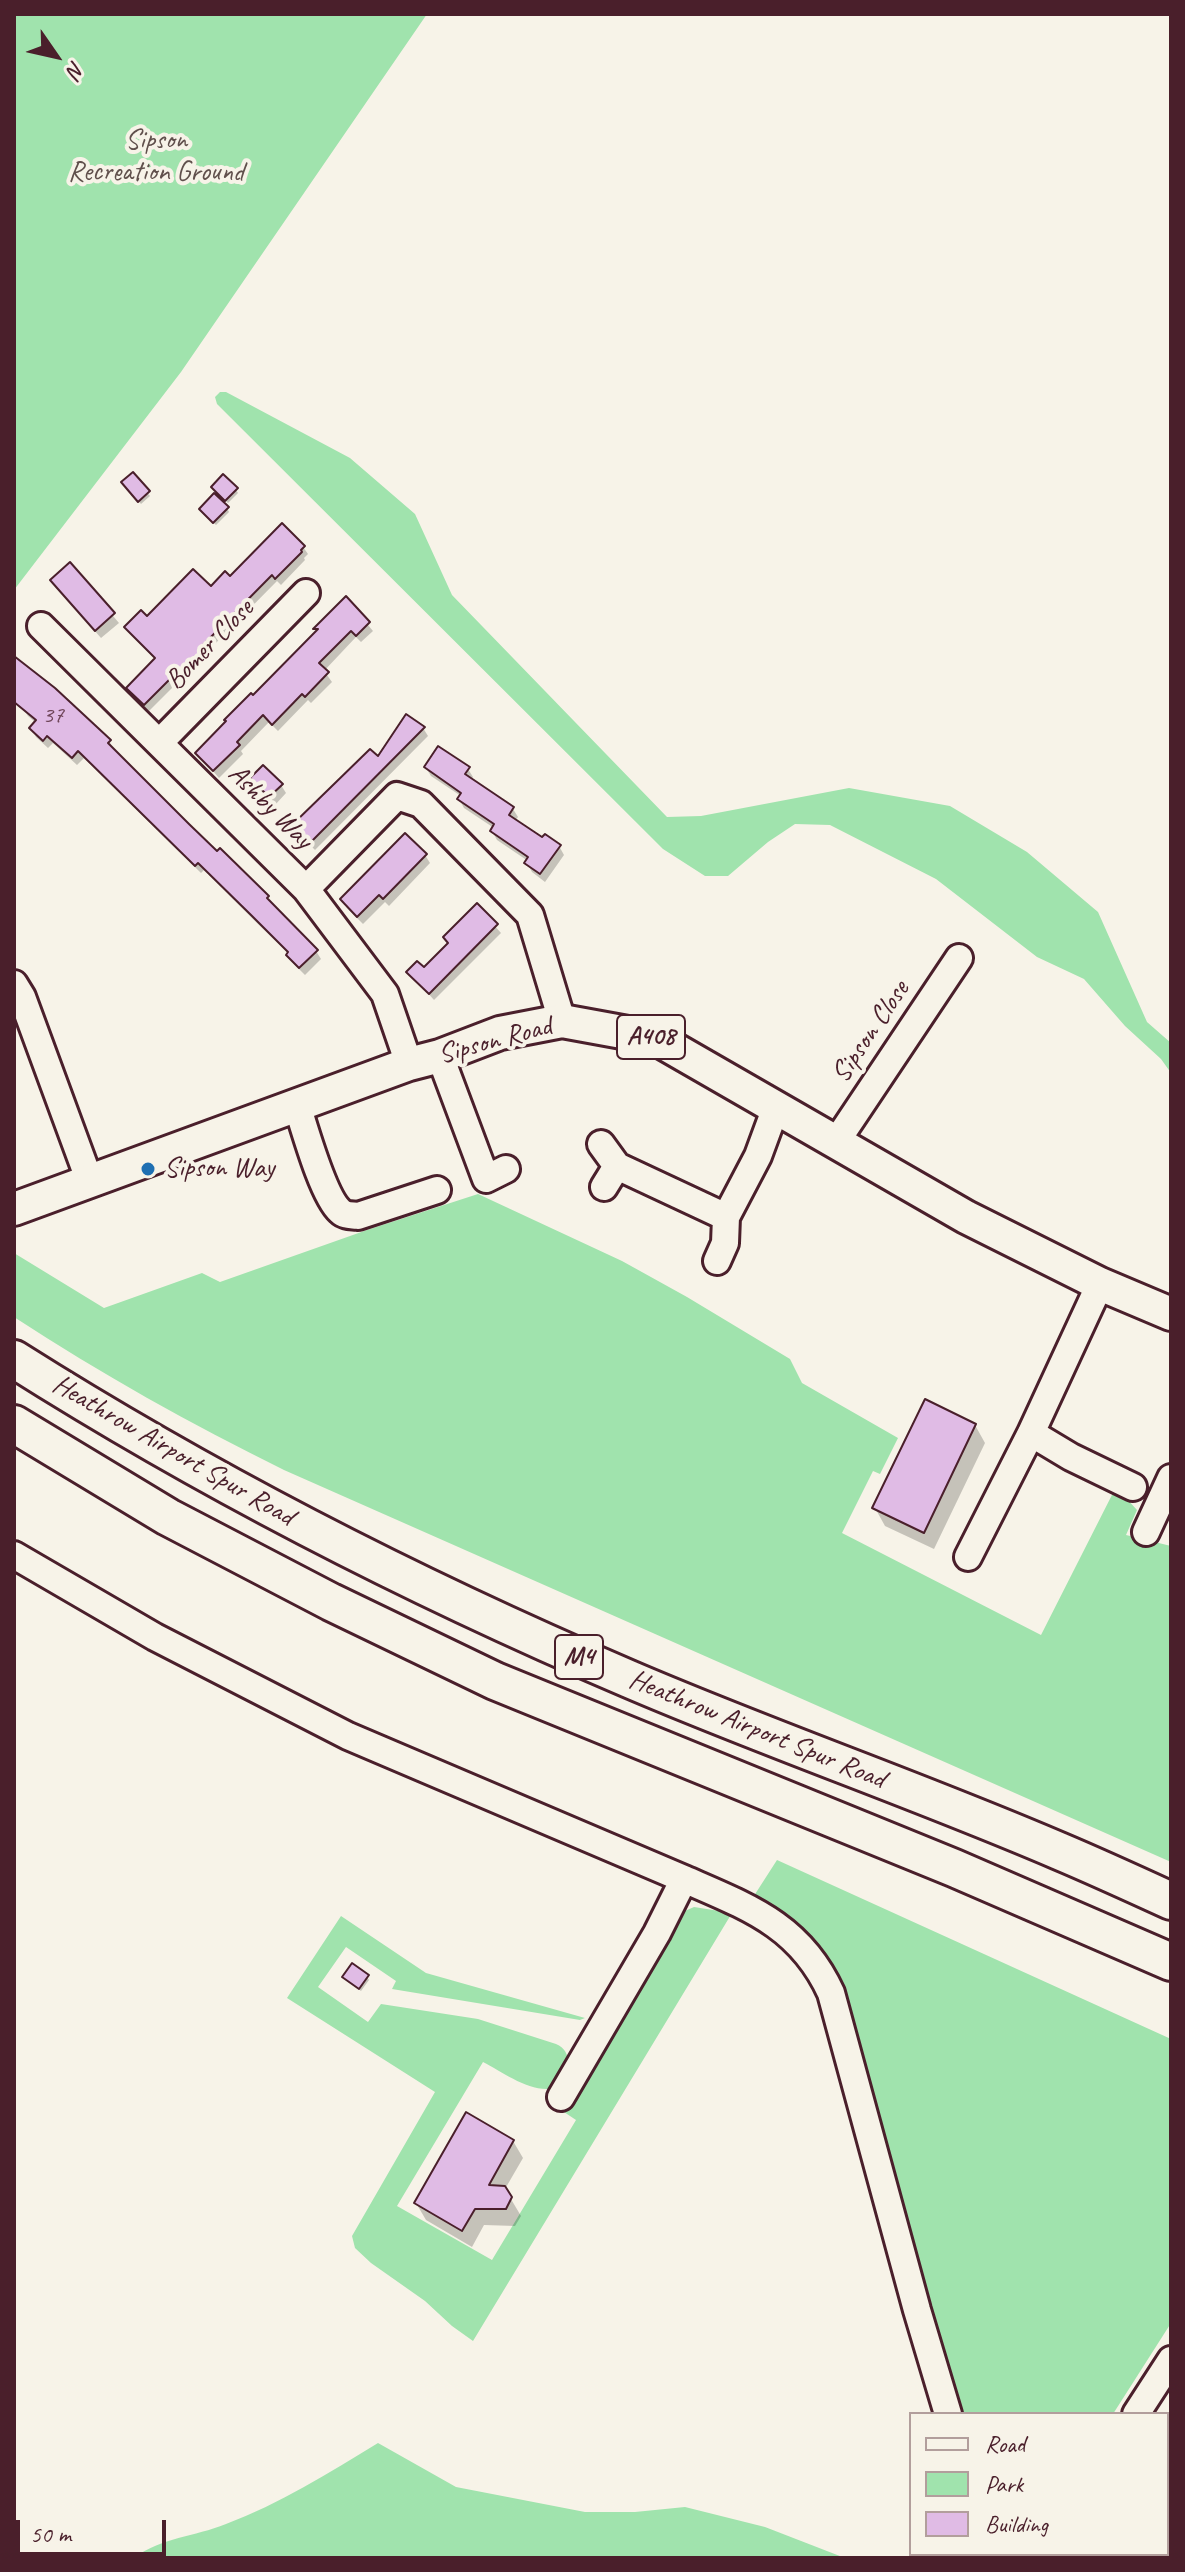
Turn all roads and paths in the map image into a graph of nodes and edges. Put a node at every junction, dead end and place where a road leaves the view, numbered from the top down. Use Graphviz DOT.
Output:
graph roads {
  1 [pos="306,593"];
  2 [pos="41,626"];
  3 [pos="160,742"];
  4 [pos="306,889"];
  5 [pos="959,958"];
  6 [pos="14,984"];
  7 [pos="562,1021"];
  8 [pos="440,1056"];
  9 [pos="409,1064"];
  10 [pos="297,1105"];
  11 [pos="776,1107"];
  12 [pos="836,1142"];
  13 [pos="601,1144"];
  14 [pos="506,1169"];
  15 [pos="90,1182"];
  16 [pos="437,1190"];
  17 [pos="14,1209"];
  18 [pos="726,1217"];
  19 [pos="717,1261"];
  20 [pos="1100,1284"];
  21 [pos="1171,1314"];
  22 [pos="14,1359"];
  23 [pos="14,1424"];
  24 [pos="1031,1433"];
  25 [pos="1171,1478"];
  26 [pos="1133,1487"];
  27 [pos="1146,1532"];
  28 [pos="14,1555"];
  29 [pos="968,1557"];
  30 [pos="684,1879"];
  31 [pos="1171,1901"];
  32 [pos="1171,1962"];
  33 [pos="561,2097"];
  34 [pos="1169,2368"];
  35 [pos="947,2412"];
  36 [pos="1137,2412"];
  1 -- 3 [label="street, Bomer Close"];
  2 -- 3 [label="street, Ashby Way"];
  3 -- 4 [label="street, Ashby Way"];
  4 -- 7 [label="street"];
  4 -- 9 [label="street, Ashby Way"];
  5 -- 12 [label="street, Sipson Close"];
  6 -- 15 [label="street"];
  7 -- 8 [label="main road, Sipson Road / A408"];
  7 -- 11 [label="main road, Sipson Road / A408"];
  8 -- 9 [label="main road, Sipson Road / A408"];
  8 -- 14 [label="street"];
  9 -- 10 [label="main road, Sipson Road / A408"];
  10 -- 15 [label="main road, Sipson Road / A408"];
  10 -- 16 [label="street"];
  11 -- 12 [label="main road, Sipson Road / A408"];
  11 -- 18 [label="street"];
  12 -- 20 [label="main road, Sipson Road / A408"];
  13 -- 18 [label="street"];
  15 -- 17 [label="main road, Sipson Road / A408"];
  18 -- 19 [label="street"];
  20 -- 21 [label="main road, Sipson Road / A408"];
  20 -- 24 [label="street"];
  22 -- 31 [label="highway, Heathrow Airport Spur Road / M4"];
  23 -- 32 [label="highway, Heathrow Airport Spur Road / M4"];
  24 -- 26 [label="street"];
  24 -- 29 [label="street"];
  25 -- 27 [label="street"];
  28 -- 30 [label="street"];
  30 -- 33 [label="street"];
  30 -- 35 [label="street"];
  34 -- 36 [label="street"];
}
